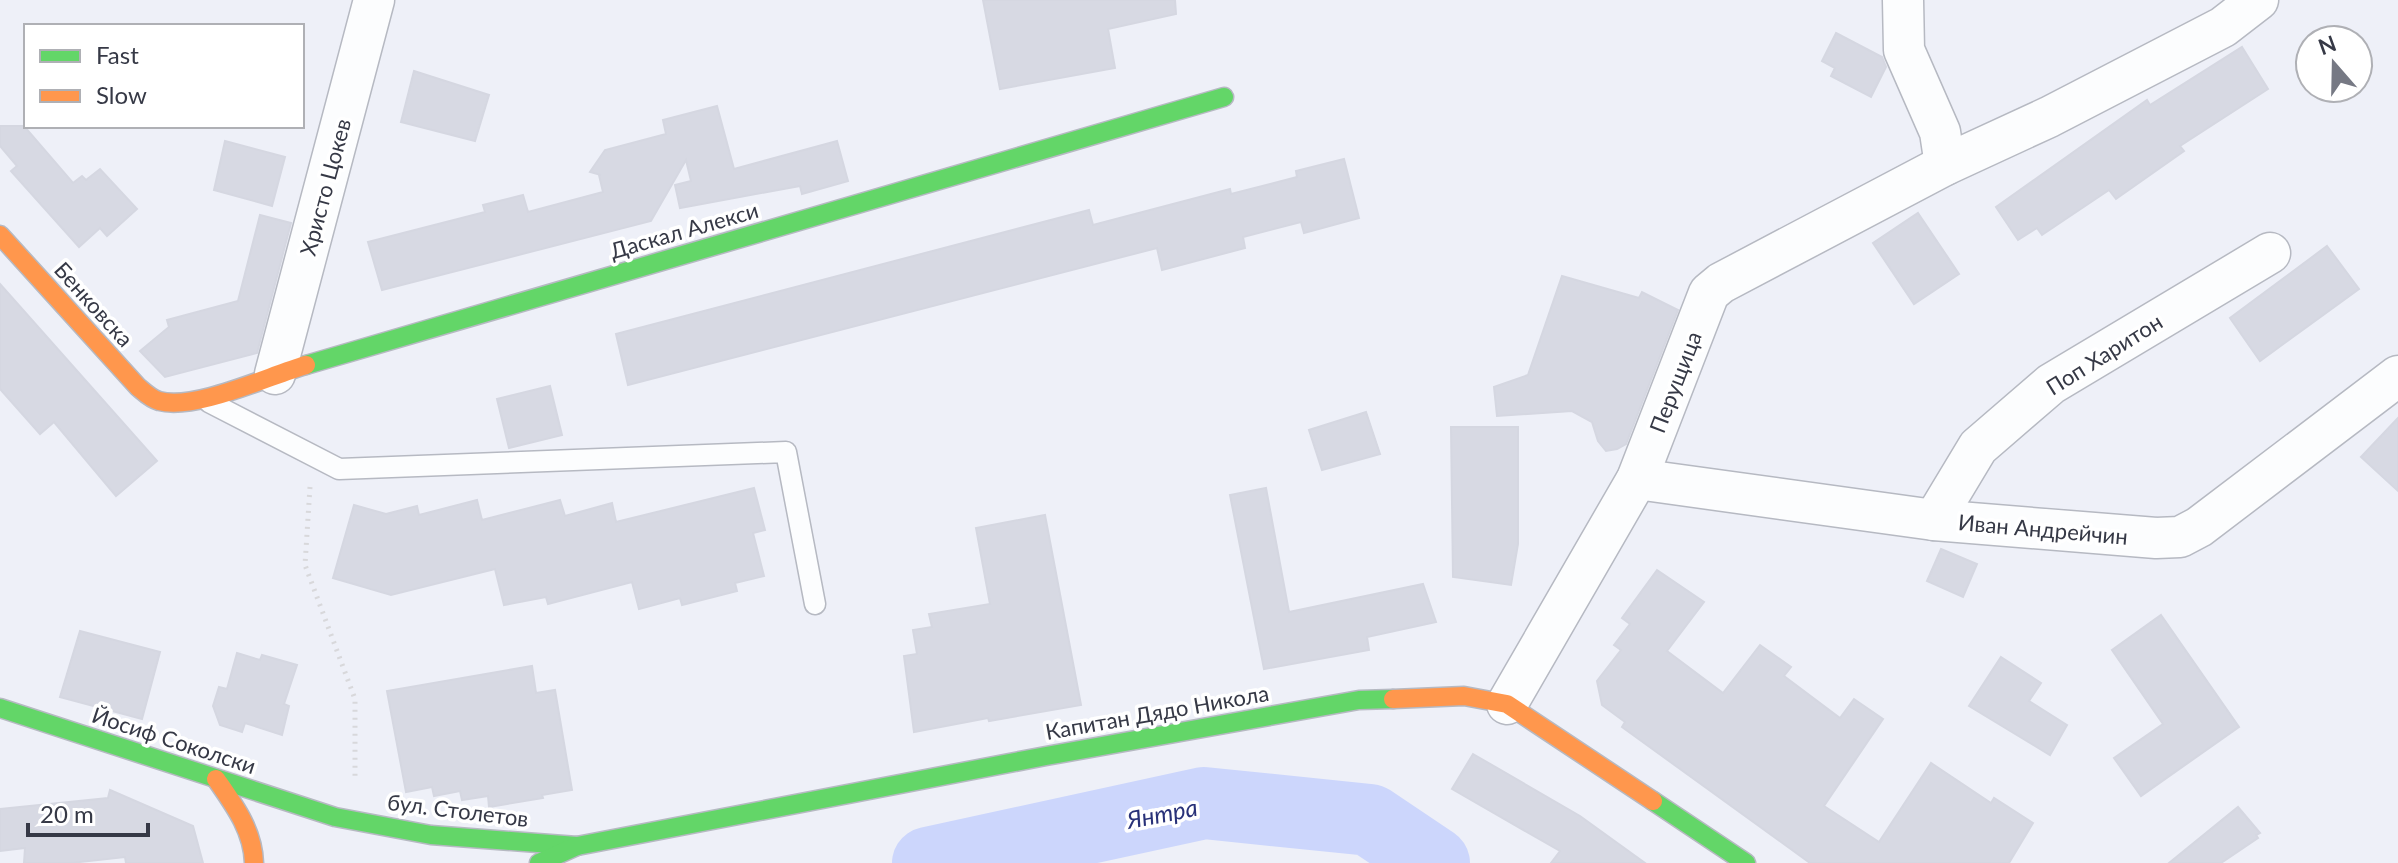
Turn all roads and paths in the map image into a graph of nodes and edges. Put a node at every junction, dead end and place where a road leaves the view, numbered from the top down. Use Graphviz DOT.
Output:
graph roads {
  1 [pos="374,0"];
  2 [pos="1903,0"];
  3 [pos="2258,0"];
  4 [pos="1224,97"];
  5 [pos="1945,165"];
  6 [pos="0,235"];
  7 [pos="2270,253"];
  8 [pos="275,374"];
  9 [pos="2398,376"];
  10 [pos="202,398"];
  11 [pos="157,400"];
  12 [pos="312,455"];
  13 [pos="1637,479"];
  14 [pos="1934,520"];
  15 [pos="815,604"];
  16 [pos="1507,704"];
  17 [pos="0,708"];
  18 [pos="216,779"];
  19 [pos="335,817"];
  20 [pos="356,821"];
  21 [pos="577,846"];
  22 [pos="254,863"];
  23 [pos="539,863"];
  24 [pos="1746,863"];
  1 -- 8 [label="street, Христо Цокев"];
  2 -- 5 [label="street"];
  3 -- 5 [label="street, Перущица"];
  4 -- 8 [label="street, Даскал Алекси"];
  5 -- 13 [label="street, Перущица"];
  6 -- 11 [label="street, Бенковска"];
  7 -- 14 [label="street, Поп Харитон"];
  8 -- 10 [label="street, Даскал Алекси"];
  9 -- 14 [label="street, Иван Андрейчин"];
  10 -- 11 [label="street, Даскал Алекси"];
  10 -- 12 [label="lane"];
  12 -- 15 [label="lane"];
  12 -- 20 [label="path"];
  13 -- 14 [label="street, Иван Андрейчин"];
  13 -- 16 [label="street, Перущица"];
  16 -- 21 [label="street, Капитан Дядо Никола"];
  16 -- 24 [label="street, Капитан Дядо Никола"];
  17 -- 18 [label="street, Йосиф Соколски"];
  18 -- 19 [label="street, Йосиф Соколски"];
  18 -- 22 [label="street"];
  19 -- 20 [label="street, бул. Столетов"];
  20 -- 21 [label="street, бул. Столетов"];
  21 -- 23 [label="street, Капитан Дядо Никола"];
}
